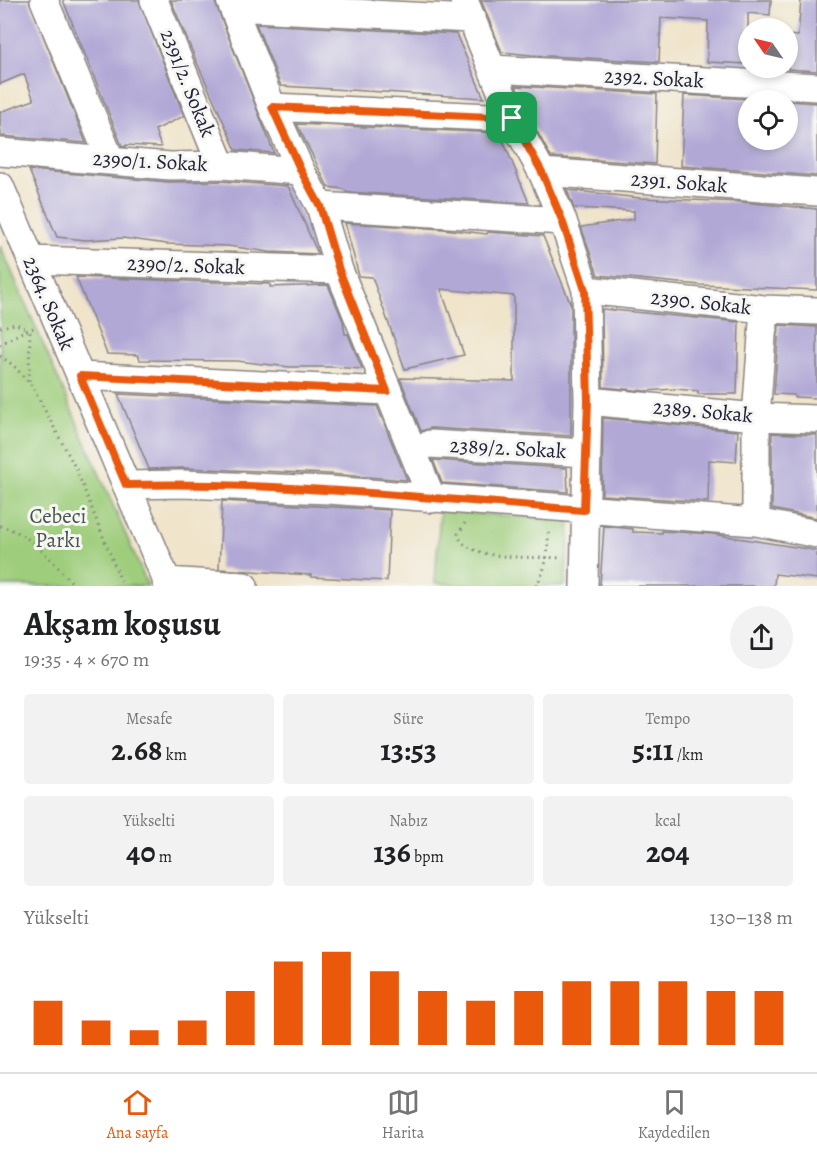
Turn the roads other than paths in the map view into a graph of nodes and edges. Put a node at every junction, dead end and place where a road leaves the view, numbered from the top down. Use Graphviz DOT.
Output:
graph roads {
  1 [pos="44,0"];
  2 [pos="154,0"];
  3 [pos="232,3"];
  4 [pos="468,9"];
  5 [pos="492,69"];
  6 [pos="817,87"];
  7 [pos="272,107"];
  8 [pos="512,118"];
  9 [pos="0,152"];
  10 [pos="110,159"];
  11 [pos="221,165"];
  12 [pos="301,171"];
  13 [pos="542,172"];
  14 [pos="0,186"];
  15 [pos="817,192"];
  16 [pos="320,206"];
  17 [pos="562,220"];
  18 [pos="8,231"];
  19 [pos="32,260"];
  20 [pos="339,270"];
  21 [pos="585,290"];
  22 [pos="764,309"];
  23 [pos="817,311"];
  24 [pos="80,376"];
  25 [pos="387,391"];
  26 [pos="588,401"];
  27 [pos="756,417"];
  28 [pos="817,419"];
  29 [pos="430,444"];
  30 [pos="586,453"];
  31 [pos="126,485"];
  32 [pos="432,499"];
  33 [pos="584,510"];
  34 [pos="756,522"];
  35 [pos="817,534"];
  36 [pos="167,583"];
  37 [pos="244,586"];
  38 [pos="584,586"];
  1 -- 10 [label="street"];
  2 -- 11 [label="street, 2391/2. Sokak"];
  3 -- 4 [label="street"];
  3 -- 7 [label="street"];
  4 -- 5 [label="street"];
  5 -- 6 [label="street, 2392. Sokak"];
  5 -- 8 [label="street"];
  7 -- 8 [label="street"];
  7 -- 12 [label="street"];
  8 -- 13 [label="street"];
  9 -- 10 [label="street, 2390/1. Sokak"];
  10 -- 11 [label="street, 2390/1. Sokak"];
  11 -- 12 [label="street, 2390/1. Sokak"];
  12 -- 16 [label="street"];
  13 -- 15 [label="street, 2391. Sokak"];
  13 -- 17 [label="street"];
  14 -- 18 [label="street, 2364. Sokak"];
  16 -- 17 [label="street"];
  16 -- 20 [label="street"];
  17 -- 21 [label="street"];
  18 -- 19 [label="street, 2364. Sokak"];
  19 -- 20 [label="street, 2390/2. Sokak"];
  19 -- 24 [label="street, 2364. Sokak"];
  20 -- 25 [label="street"];
  21 -- 22 [label="street, 2390. Sokak"];
  21 -- 26 [label="street"];
  22 -- 23 [label="street, 2390. Sokak"];
  22 -- 27 [label="street"];
  24 -- 25 [label="street"];
  24 -- 31 [label="street, 2364. Sokak"];
  25 -- 32 [label="street"];
  26 -- 27 [label="street, 2389. Sokak"];
  26 -- 30 [label="street"];
  27 -- 28 [label="street, 2389. Sokak"];
  27 -- 34 [label="street"];
  29 -- 30 [label="street, 2389/2. Sokak"];
  30 -- 33 [label="street"];
  31 -- 32 [label="street"];
  31 -- 36 [label="street, 2364. Sokak"];
  32 -- 33 [label="street"];
  33 -- 34 [label="street"];
  33 -- 38 [label="street"];
  34 -- 35 [label="street"];
  36 -- 37 [label="street"];
}
